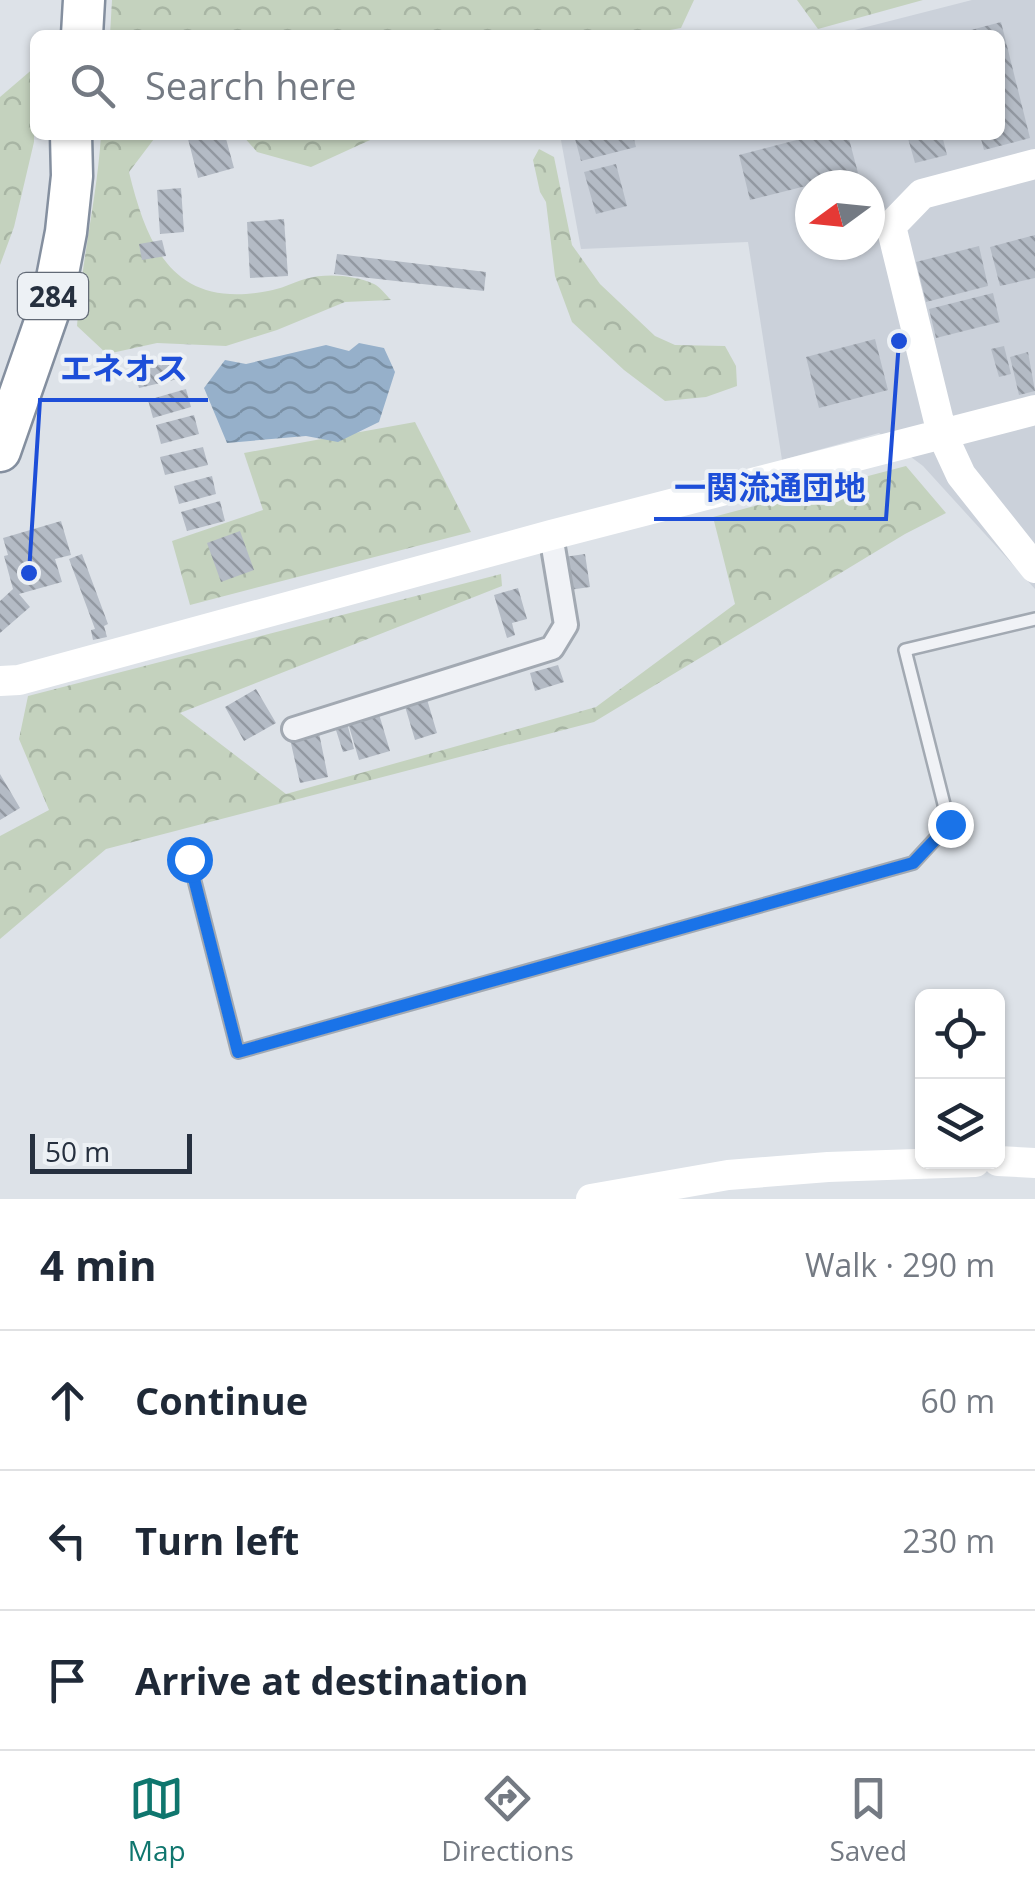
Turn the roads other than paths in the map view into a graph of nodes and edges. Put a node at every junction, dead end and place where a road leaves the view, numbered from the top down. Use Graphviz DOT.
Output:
graph roads {
  1 [pos="84,0"];
  2 [pos="82,30"];
  3 [pos="69,140"];
  4 [pos="70,140"];
  5 [pos="1035,164"];
  6 [pos="2,388"];
  7 [pos="1035,410"];
  8 [pos="942,434"];
  9 [pos="0,450"];
  10 [pos="551,535"];
  11 [pos="1035,568"];
  12 [pos="1035,620"];
  13 [pos="0,681"];
  14 [pos="294,729"];
  15 [pos="189,859"];
  16 [pos="1005,1161"];
  17 [pos="1035,1163"];
  18 [pos="915,1164"];
  19 [pos="592,1199"];
  1 -- 2 [label="highway"];
  3 -- 6 [label="highway, 284"];
  4 -- 9 [label="highway, 284"];
  5 -- 8 [label="street"];
  7 -- 8 [label="street"];
  8 -- 10 [label="street"];
  8 -- 11 [label="street"];
  10 -- 13 [label="street"];
  10 -- 14 [label="street"];
  12 -- 15 [label="lane"];
  16 -- 17 [label="street"];
  18 -- 19 [label="street"];
}
